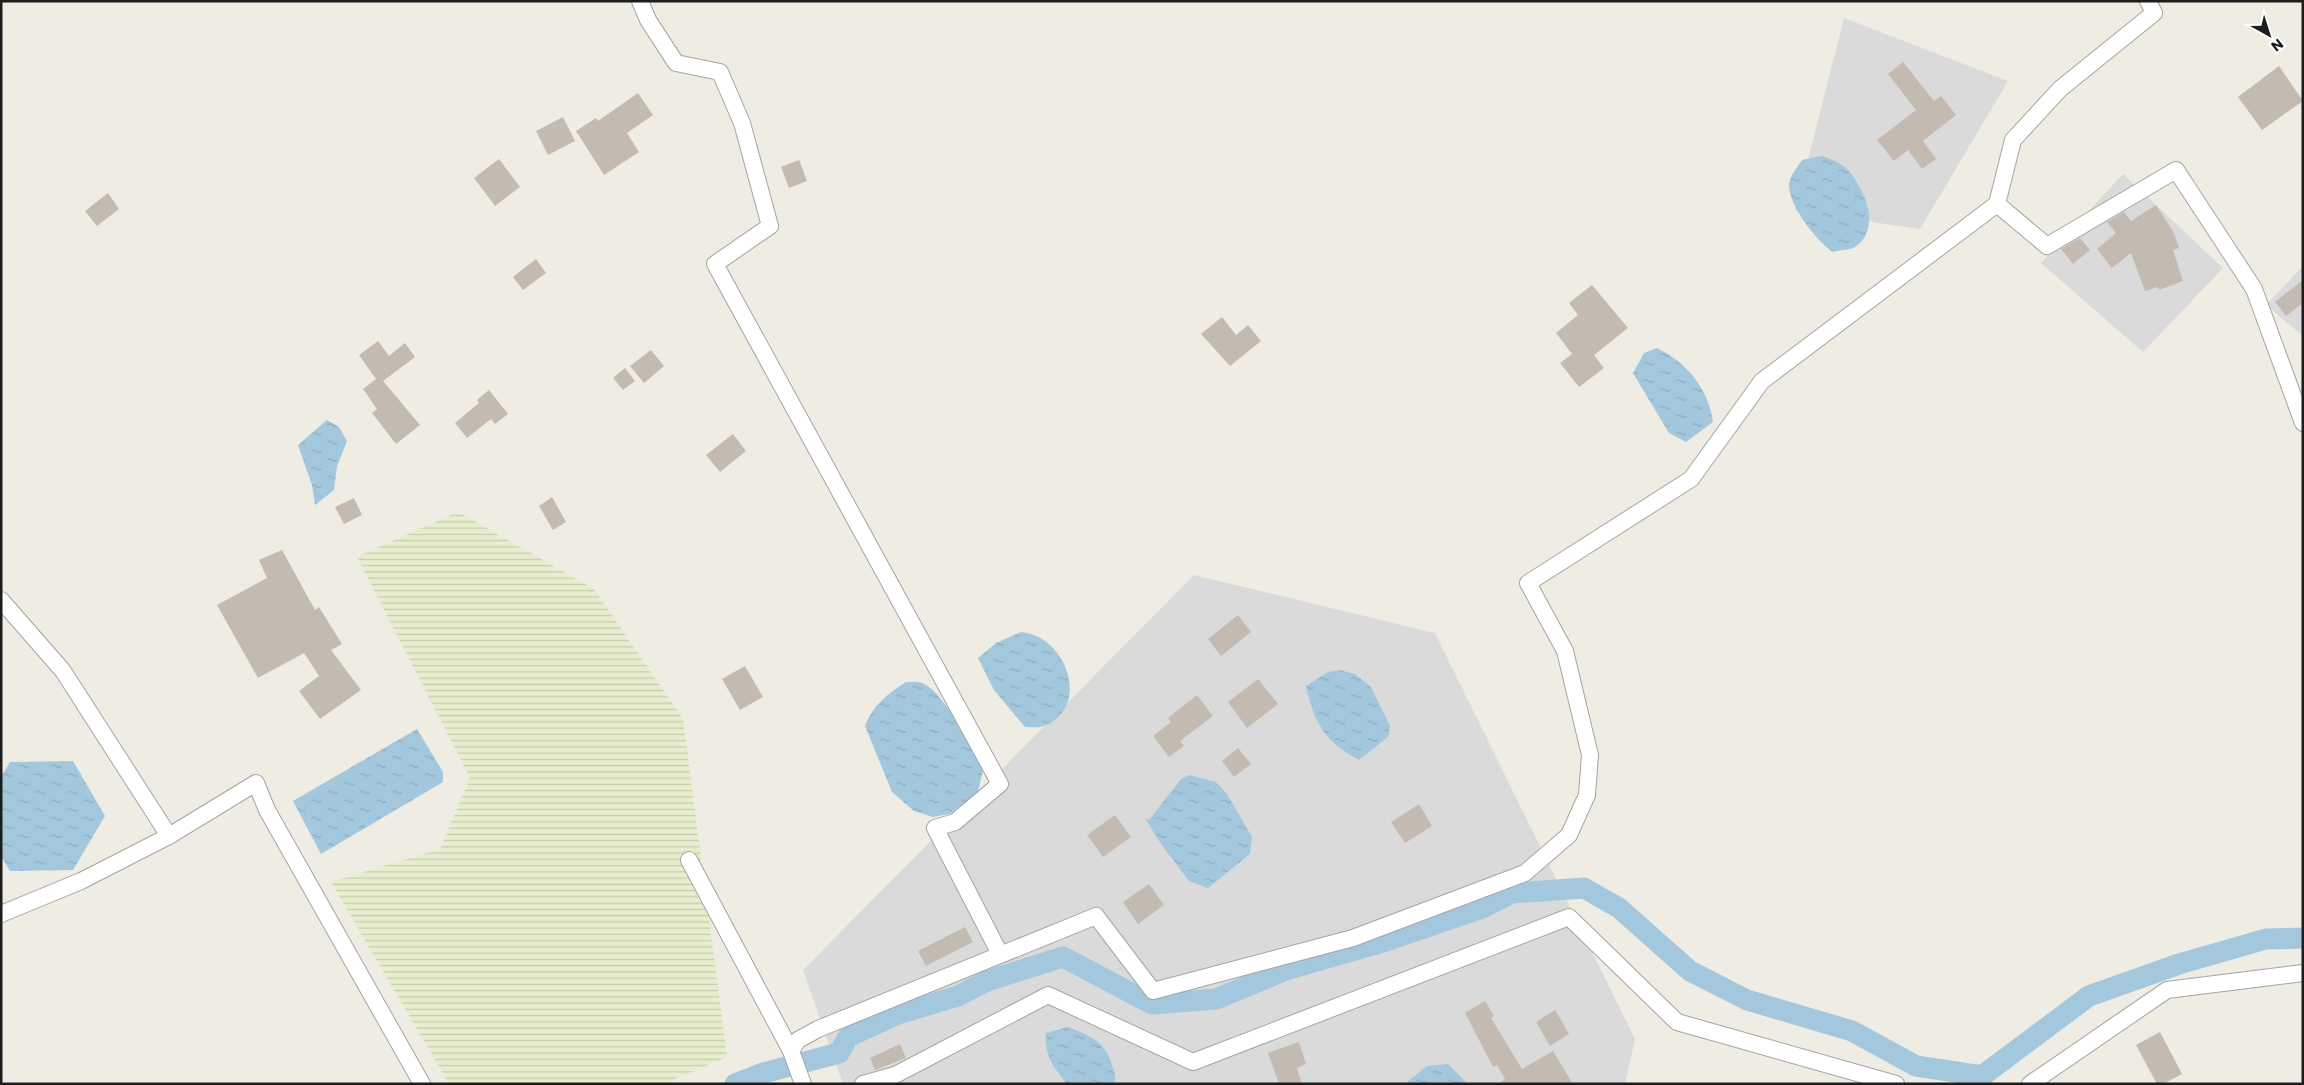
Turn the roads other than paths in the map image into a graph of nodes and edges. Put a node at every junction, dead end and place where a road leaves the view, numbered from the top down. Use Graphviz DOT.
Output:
graph roads {
  1 [pos="640,1"];
  2 [pos="2148,1"];
  3 [pos="1997,204"];
  4 [pos="2303,423"];
  5 [pos="1,600"];
  6 [pos="169,836"];
  7 [pos="689,860"];
  8 [pos="1,914"];
  9 [pos="1000,954"];
  10 [pos="2303,973"];
  11 [pos="791,1051"];
  12 [pos="422,1084"];
  13 [pos="803,1084"];
  14 [pos="863,1084"];
  15 [pos="1896,1084"];
  16 [pos="2030,1084"];
  1 -- 9 [label="street"];
  2 -- 3 [label="street"];
  3 -- 4 [label="street"];
  3 -- 9 [label="street"];
  5 -- 6 [label="street"];
  6 -- 8 [label="street"];
  6 -- 12 [label="street"];
  7 -- 11 [label="street"];
  9 -- 11 [label="street"];
  10 -- 16 [label="street"];
  11 -- 13 [label="street"];
  14 -- 15 [label="street"];
}
